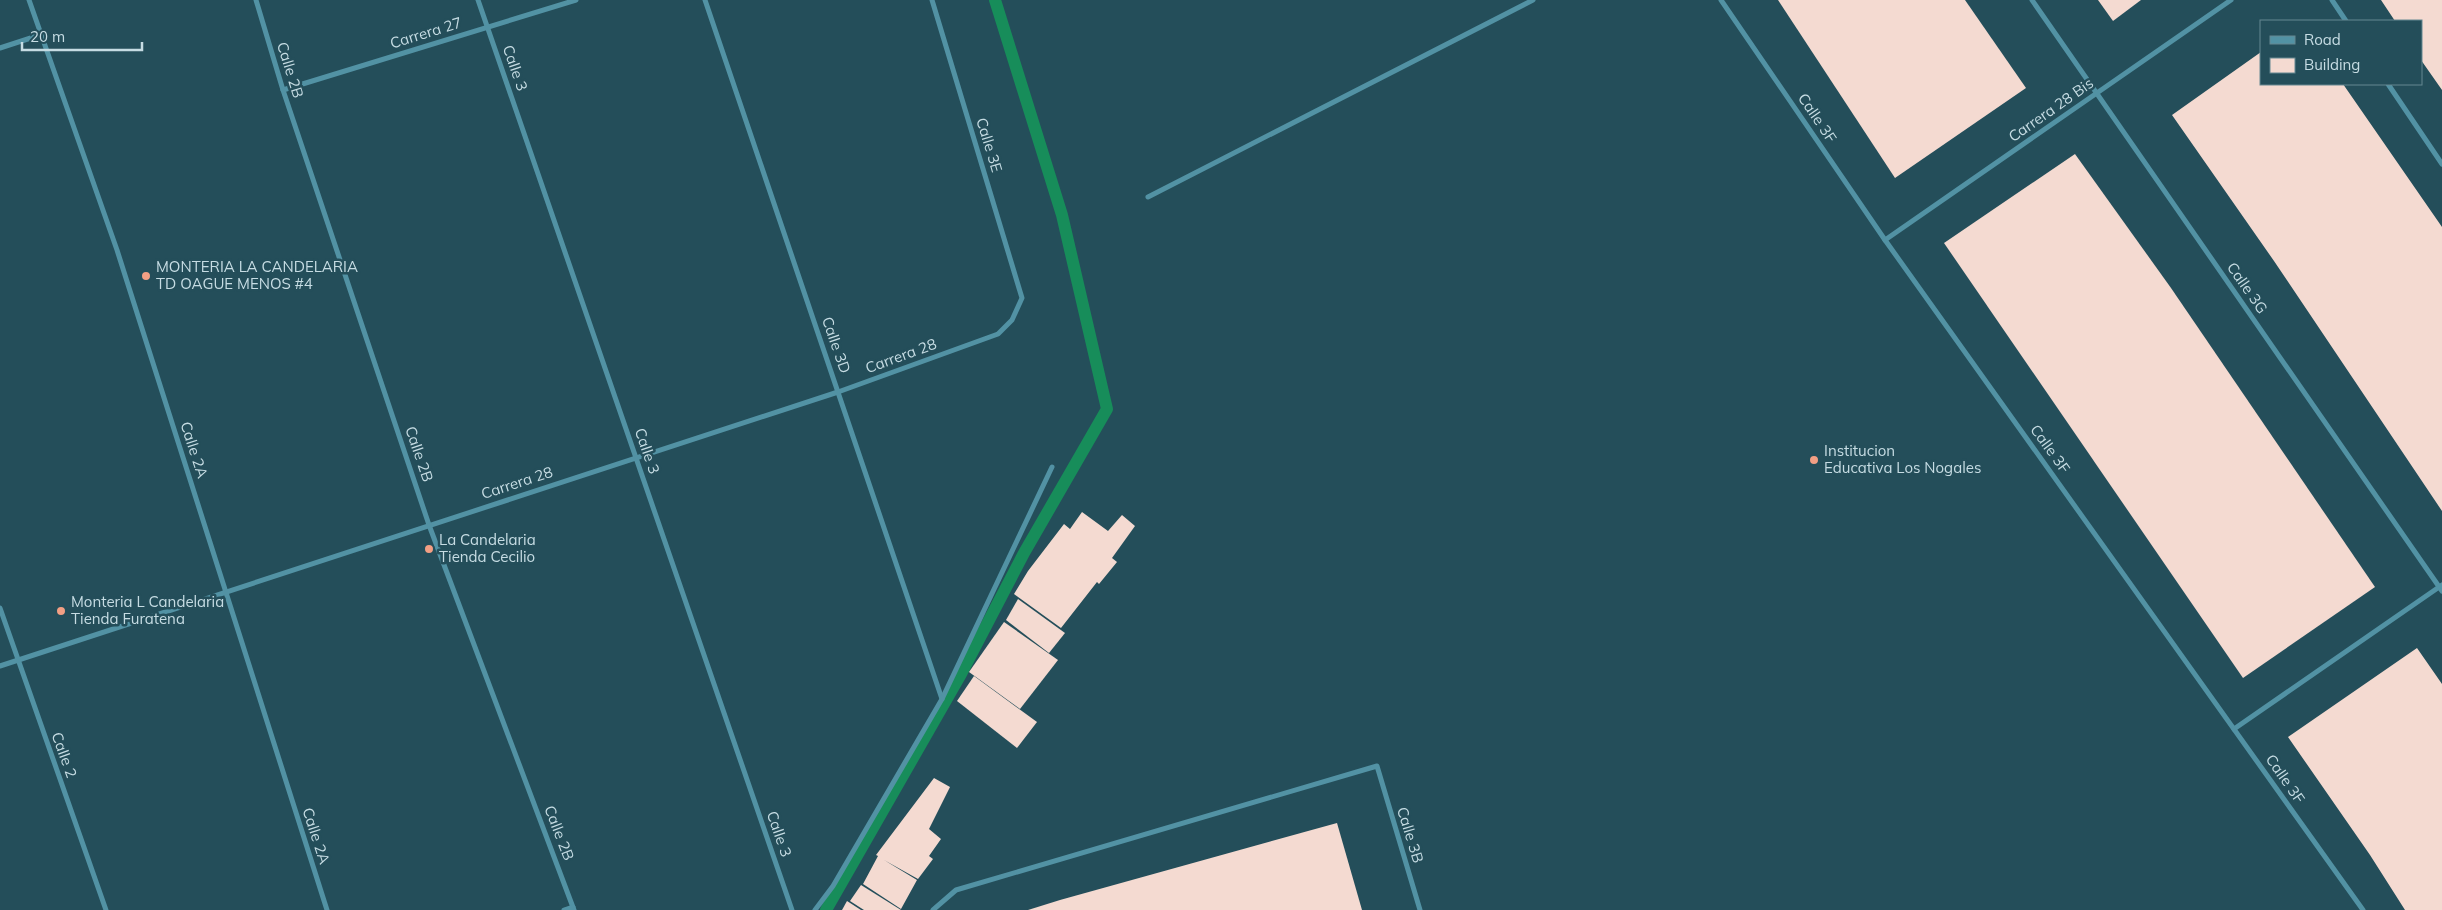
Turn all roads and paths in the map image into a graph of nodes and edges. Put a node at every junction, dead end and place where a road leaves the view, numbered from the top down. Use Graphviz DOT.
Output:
graph roads {
  1 [pos="29,0"];
  2 [pos="256,0"];
  3 [pos="478,0"];
  4 [pos="576,0"];
  5 [pos="705,0"];
  6 [pos="932,0"];
  7 [pos="1533,0"];
  8 [pos="1721,0"];
  9 [pos="2032,0"];
  10 [pos="2231,0"];
  11 [pos="2332,0"];
  12 [pos="2345,20"];
  13 [pos="488,28"];
  14 [pos="40,35"];
  15 [pos="0,48"];
  16 [pos="2389,85"];
  17 [pos="283,90"];
  18 [pos="2096,94"];
  19 [pos="2442,164"];
  20 [pos="1148,197"];
  21 [pos="1885,240"];
  22 [pos="1022,298"];
  23 [pos="838,392"];
  24 [pos="636,456"];
  25 [pos="1052,467"];
  26 [pos="430,525"];
  27 [pos="2441,587"];
  28 [pos="225,591"];
  29 [pos="0,608"];
  30 [pos="17,660"];
  31 [pos="0,666"];
  32 [pos="942,699"];
  33 [pos="2234,729"];
  34 [pos="574,908"];
  35 [pos="106,910"];
  36 [pos="326,910"];
  37 [pos="564,910"];
  38 [pos="792,910"];
  39 [pos="815,910"];
  40 [pos="933,910"];
  41 [pos="1420,910"];
  42 [pos="2363,910"];
  1 -- 14 [label="street, Calle 2A"];
  2 -- 17 [label="street, Calle 2B"];
  3 -- 13 [label="street, Calle 3"];
  4 -- 13 [label="street, Carrera 27"];
  5 -- 23 [label="street, Calle 3D"];
  6 -- 22 [label="street, Calle 3E"];
  7 -- 20 [label="street"];
  8 -- 21 [label="street, Calle 3F"];
  9 -- 18 [label="street, Calle 3G"];
  10 -- 18 [label="street, Carrera 28 Bis"];
  11 -- 12 [label="street"];
  13 -- 17 [label="street, Carrera 27"];
  13 -- 24 [label="street, Calle 3"];
  14 -- 15 [label="street"];
  14 -- 28 [label="street, Calle 2A"];
  16 -- 19 [label="street"];
  17 -- 26 [label="street, Calle 2B"];
  18 -- 21 [label="street, Carrera 28 Bis"];
  18 -- 27 [label="street, Calle 3G"];
  21 -- 33 [label="street, Calle 3F"];
  22 -- 23 [label="street, Carrera 28"];
  23 -- 24 [label="street, Carrera 28"];
  23 -- 32 [label="street, Calle 3D"];
  24 -- 26 [label="street, Carrera 28"];
  24 -- 38 [label="street, Calle 3"];
  25 -- 32 [label="street"];
  26 -- 28 [label="street, Carrera 28"];
  26 -- 34 [label="street, Calle 2B"];
  27 -- 33 [label="street"];
  28 -- 30 [label="street, Carrera 28"];
  28 -- 36 [label="street, Calle 2A"];
  29 -- 30 [label="street, Calle 2"];
  30 -- 31 [label="street, Carrera 28"];
  30 -- 35 [label="street, Calle 2"];
  32 -- 39 [label="street"];
  33 -- 42 [label="street, Calle 3F"];
  34 -- 37 [label="street"];
  40 -- 41 [label="street, Calle 3B"];
}
